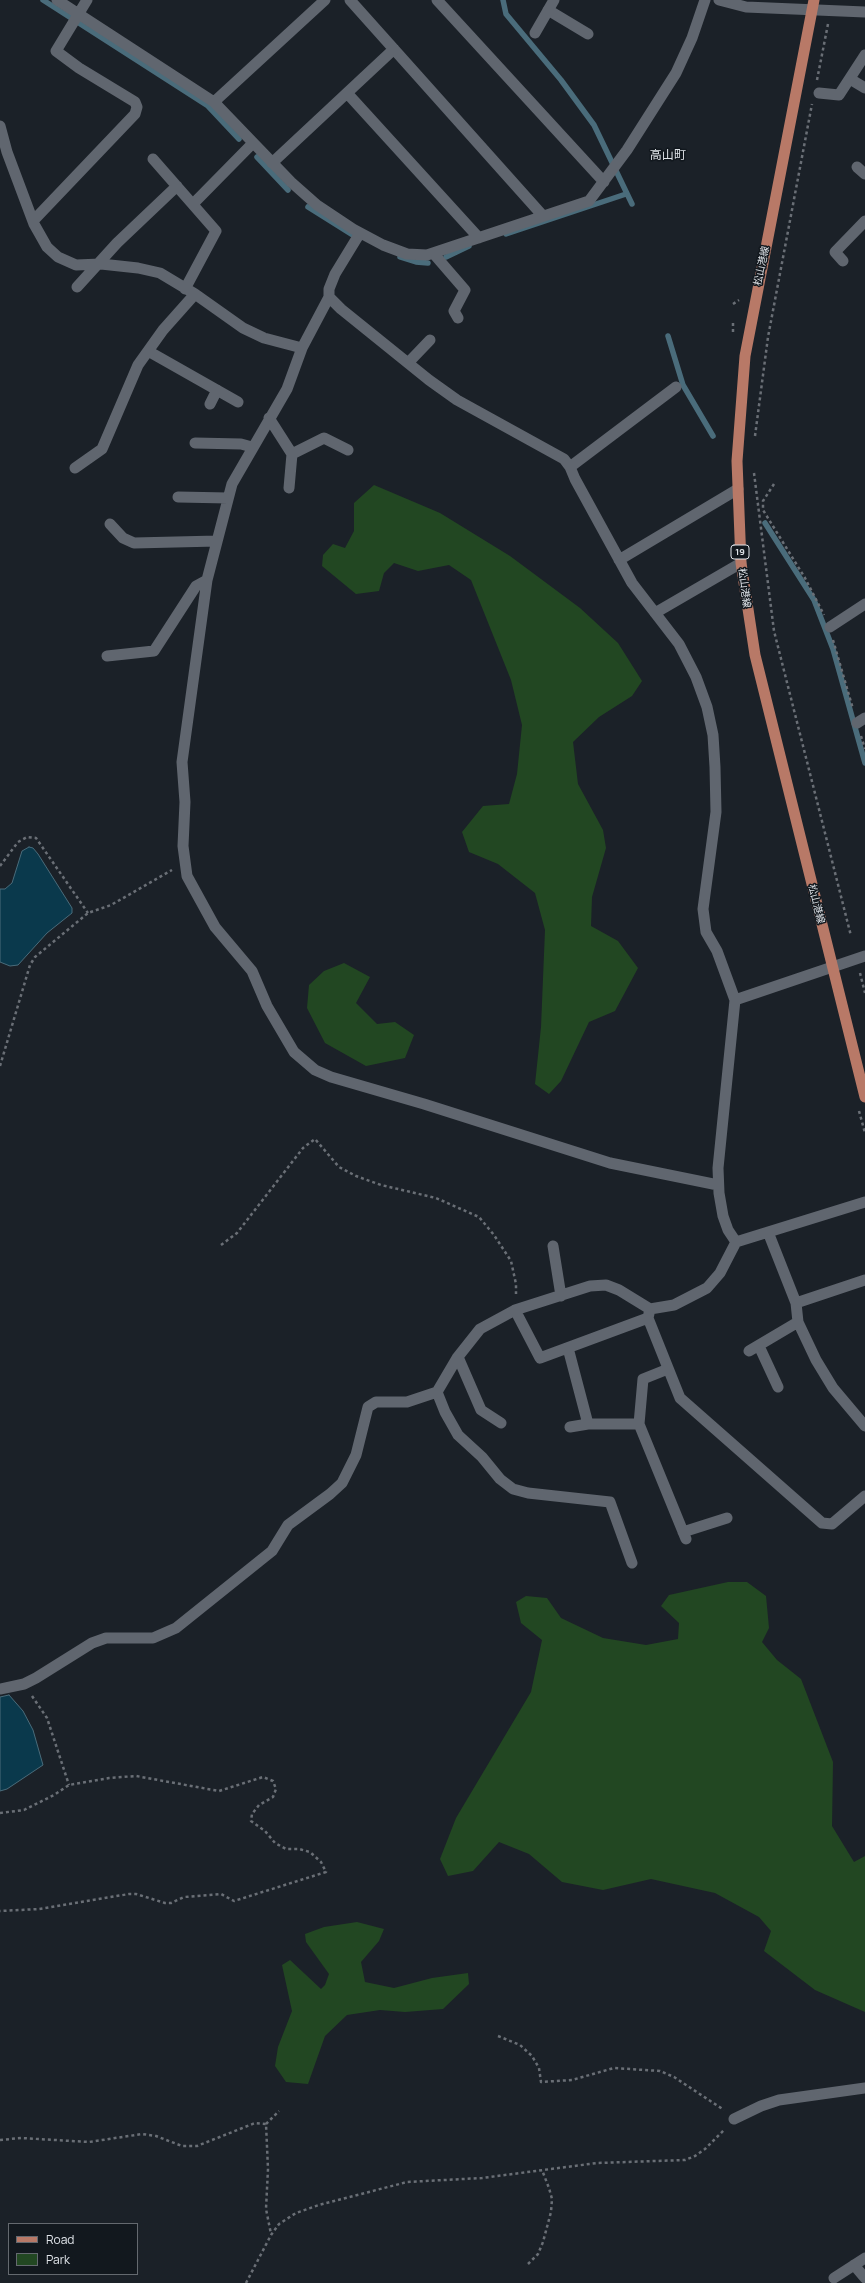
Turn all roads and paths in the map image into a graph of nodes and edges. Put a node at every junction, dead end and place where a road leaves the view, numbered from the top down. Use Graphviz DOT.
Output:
graph roads {
  1 [pos="57,0"];
  2 [pos="86,0"];
  3 [pos="325,0"];
  4 [pos="350,0"];
  5 [pos="437,0"];
  6 [pos="554,0"];
  7 [pos="705,0"];
  8 [pos="719,0"];
  9 [pos="814,5"];
  10 [pos="548,10"];
  11 [pos="831,11"];
  12 [pos="865,12"];
  13 [pos="78,13"];
  14 [pos="534,33"];
  15 [pos="588,34"];
  16 [pos="394,49"];
  17 [pos="865,56"];
  18 [pos="850,79"];
  19 [pos="865,88"];
  20 [pos="816,92"];
  21 [pos="347,93"];
  22 [pos="214,102"];
  23 [pos="0,126"];
  24 [pos="253,142"];
  25 [pos="153,159"];
  26 [pos="272,163"];
  27 [pos="604,182"];
  28 [pos="176,186"];
  29 [pos="193,204"];
  30 [pos="543,216"];
  31 [pos="33,221"];
  32 [pos="865,221"];
  33 [pos="360,233"];
  34 [pos="479,238"];
  35 [pos="433,253"];
  36 [pos="843,261"];
  37 [pos="98,265"];
  38 [pos="76,287"];
  39 [pos="190,291"];
  40 [pos="329,297"];
  41 [pos="458,318"];
  42 [pos="430,340"];
  43 [pos="302,348"];
  44 [pos="148,351"];
  45 [pos="408,363"];
  46 [pos="676,388"];
  47 [pos="218,390"];
  48 [pos="238,402"];
  49 [pos="210,404"];
  50 [pos="270,418"];
  51 [pos="755,437"];
  52 [pos="195,443"];
  53 [pos="252,447"];
  54 [pos="348,450"];
  55 [pos="292,454"];
  56 [pos="570,467"];
  57 [pos="75,468"];
  58 [pos="753,468"];
  59 [pos="774,484"];
  60 [pos="289,488"];
  61 [pos="738,489"];
  62 [pos="178,497"];
  63 [pos="228,498"];
  64 [pos="110,524"];
  65 [pos="217,541"];
  66 [pos="619,560"];
  67 [pos="740,563"];
  68 [pos="207,580"];
  69 [pos="865,604"];
  70 [pos="655,613"];
  71 [pos="830,628"];
  72 [pos="107,656"];
  73 [pos="861,720"];
  74 [pos="865,749"];
  75 [pos="184,863"];
  76 [pos="0,866"];
  77 [pos="88,913"];
  78 [pos="851,936"];
  79 [pos="865,956"];
  80 [pos="832,968"];
  81 [pos="735,1000"];
  82 [pos="0,1066"];
  83 [pos="865,1097"];
  84 [pos="718,1185"];
  85 [pos="865,1202"];
  86 [pos="768,1232"];
  87 [pos="736,1242"];
  88 [pos="221,1245"];
  89 [pos="553,1246"];
  90 [pos="865,1281"];
  91 [pos="561,1296"];
  92 [pos="796,1303"];
  93 [pos="515,1310"];
  94 [pos="649,1314"];
  95 [pos="798,1322"];
  96 [pos="568,1348"];
  97 [pos="458,1357"];
  98 [pos="668,1369"];
  99 [pos="778,1387"];
  100 [pos="437,1392"];
  101 [pos="501,1423"];
  102 [pos="588,1424"];
  103 [pos="639,1424"];
  104 [pos="865,1426"];
  105 [pos="570,1427"];
  106 [pos="865,1496"];
  107 [pos="727,1518"];
  108 [pos="632,1563"];
  109 [pos="24,1684"];
  110 [pos="0,1689"];
  111 [pos="69,1785"];
  112 [pos="0,1813"];
  113 [pos="0,1911"];
  114 [pos="498,2036"];
  115 [pos="865,2088"];
  116 [pos="278,2111"];
  117 [pos="734,2119"];
  118 [pos="266,2124"];
  119 [pos="0,2140"];
  120 [pos="542,2170"];
  121 [pos="271,2235"];
  122 [pos="865,2258"];
  123 [pos="528,2264"];
  124 [pos="854,2265"];
  125 [pos="834,2278"];
  126 [pos="865,2278"];
  127 [pos="246,2283"];
  1 -- 13 [label="street"];
  2 -- 13 [label="street"];
  3 -- 22 [label="street"];
  4 -- 16 [label="street"];
  5 -- 27 [label="street"];
  6 -- 10 [label="street"];
  7 -- 27 [label="street"];
  8 -- 9 [label="street"];
  9 -- 11 [label="street"];
  9 -- 61 [label="main road, 松山港線 / 19"];
  10 -- 14 [label="street"];
  10 -- 15 [label="street"];
  11 -- 12 [label="street"];
  11 -- 20 [label="path"];
  13 -- 22 [label="street"];
  13 -- 31 [label="street"];
  16 -- 21 [label="street"];
  16 -- 30 [label="street"];
  17 -- 18 [label="street"];
  18 -- 19 [label="street"];
  18 -- 20 [label="street"];
  20 -- 51 [label="path"];
  21 -- 26 [label="street"];
  21 -- 34 [label="street"];
  22 -- 24 [label="street"];
  23 -- 31 [label="street"];
  24 -- 26 [label="street"];
  24 -- 29 [label="street"];
  25 -- 28 [label="street"];
  26 -- 33 [label="street"];
  27 -- 30 [label="street"];
  28 -- 29 [label="street"];
  28 -- 37 [label="street"];
  29 -- 39 [label="street"];
  30 -- 34 [label="street"];
  31 -- 37 [label="street"];
  32 -- 36 [label="street"];
  33 -- 35 [label="street"];
  33 -- 40 [label="street"];
  34 -- 35 [label="street"];
  35 -- 41 [label="street"];
  37 -- 38 [label="street"];
  37 -- 39 [label="street"];
  39 -- 43 [label="street"];
  39 -- 44 [label="street"];
  40 -- 43 [label="street"];
  40 -- 45 [label="street"];
  42 -- 45 [label="street"];
  43 -- 50 [label="street"];
  44 -- 47 [label="street"];
  44 -- 57 [label="street"];
  45 -- 56 [label="street"];
  46 -- 56 [label="street"];
  47 -- 48 [label="street"];
  47 -- 49 [label="street"];
  50 -- 53 [label="street"];
  50 -- 55 [label="street"];
  52 -- 53 [label="street"];
  53 -- 63 [label="street"];
  54 -- 55 [label="street"];
  55 -- 60 [label="street"];
  56 -- 66 [label="street"];
  58 -- 78 [label="path"];
  59 -- 71 [label="path"];
  61 -- 66 [label="street"];
  61 -- 67 [label="main road, 松山港線 / 19"];
  62 -- 63 [label="street"];
  63 -- 65 [label="street"];
  64 -- 65 [label="street"];
  65 -- 68 [label="street"];
  66 -- 70 [label="street"];
  67 -- 70 [label="street"];
  67 -- 80 [label="main road, 松山港線 / 19"];
  68 -- 72 [label="street"];
  68 -- 75 [label="street"];
  69 -- 71 [label="street"];
  70 -- 81 [label="street"];
  71 -- 73 [label="path"];
  73 -- 74 [label="path"];
  75 -- 77 [label="path"];
  75 -- 84 [label="street"];
  76 -- 77 [label="path"];
  77 -- 82 [label="path"];
  79 -- 80 [label="street"];
  80 -- 81 [label="street"];
  80 -- 83 [label="main road, 松山港線 / 19"];
  81 -- 84 [label="street"];
  84 -- 87 [label="street"];
  85 -- 86 [label="street"];
  86 -- 87 [label="street"];
  86 -- 92 [label="street"];
  87 -- 94 [label="street"];
  88 -- 93 [label="path"];
  89 -- 91 [label="street"];
  90 -- 92 [label="street"];
  91 -- 93 [label="street"];
  91 -- 94 [label="street"];
  92 -- 95 [label="street"];
  93 -- 96 [label="street"];
  93 -- 97 [label="street"];
  94 -- 96 [label="street"];
  94 -- 98 [label="street"];
  95 -- 99 [label="street"];
  95 -- 104 [label="street"];
  96 -- 102 [label="street"];
  97 -- 100 [label="street"];
  97 -- 101 [label="street"];
  98 -- 103 [label="street"];
  98 -- 106 [label="street"];
  100 -- 108 [label="street"];
  100 -- 109 [label="street"];
  102 -- 103 [label="street"];
  102 -- 105 [label="street"];
  103 -- 107 [label="street"];
  109 -- 110 [label="street"];
  109 -- 111 [label="path"];
  111 -- 112 [label="path"];
  111 -- 113 [label="path"];
  114 -- 117 [label="path"];
  115 -- 117 [label="street"];
  116 -- 118 [label="path"];
  117 -- 120 [label="path"];
  118 -- 119 [label="path"];
  118 -- 121 [label="path"];
  120 -- 121 [label="path"];
  120 -- 123 [label="path"];
  121 -- 127 [label="path"];
  122 -- 124 [label="street"];
  124 -- 125 [label="street"];
  124 -- 126 [label="street"];
}
